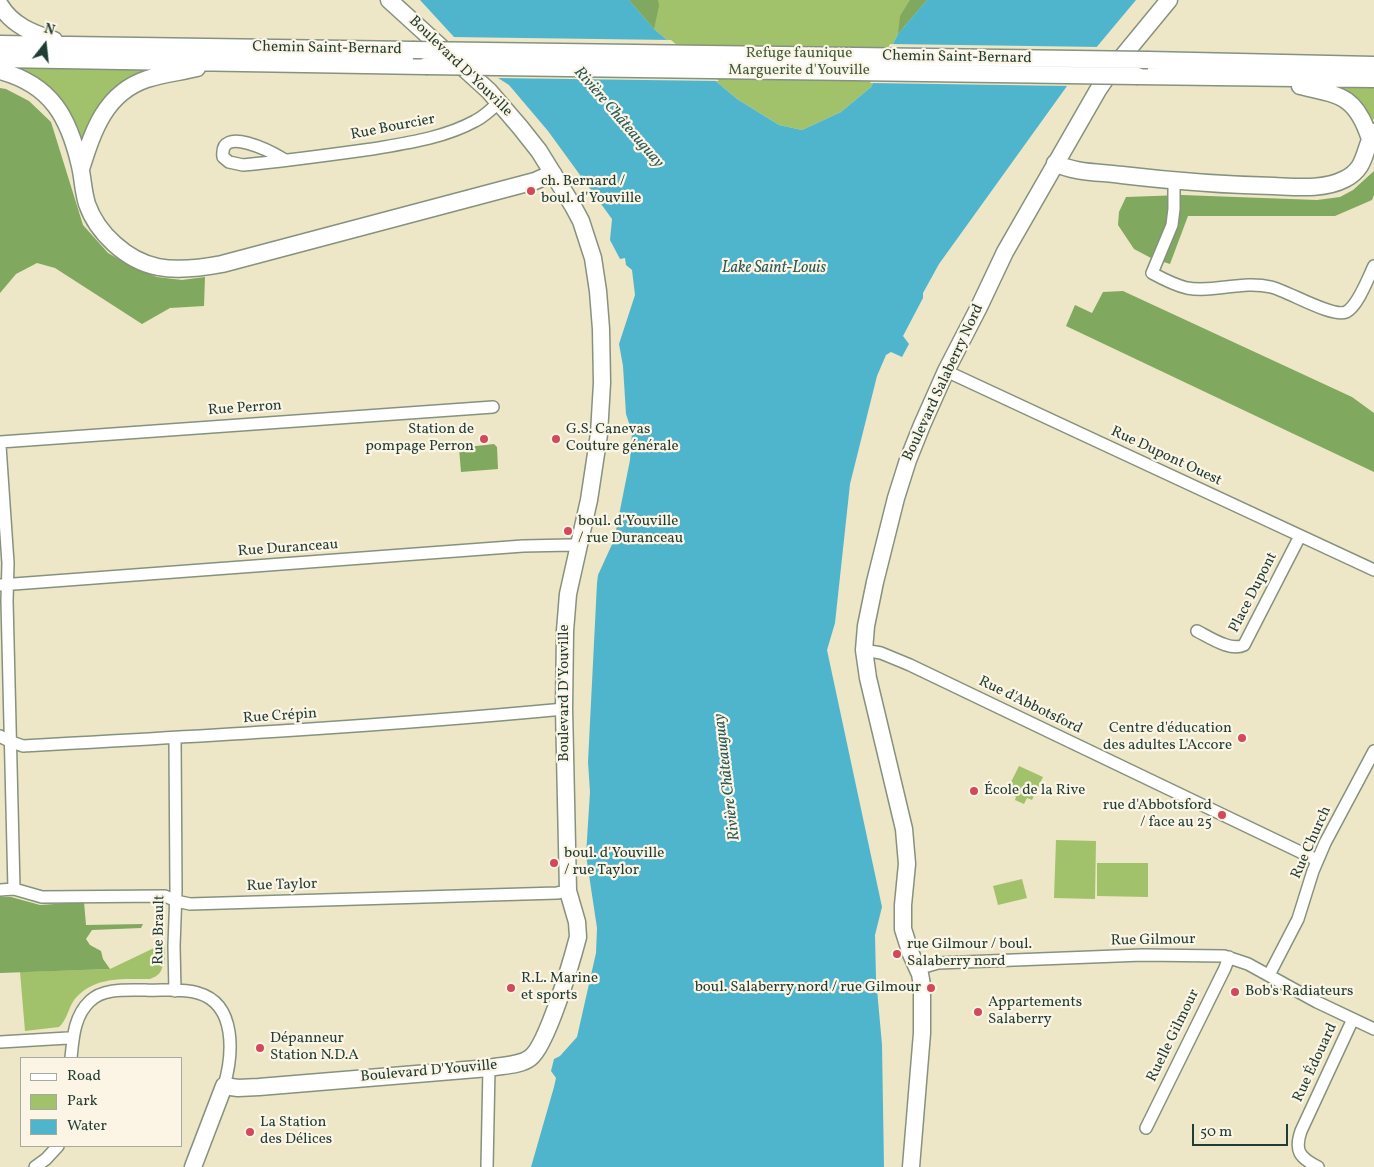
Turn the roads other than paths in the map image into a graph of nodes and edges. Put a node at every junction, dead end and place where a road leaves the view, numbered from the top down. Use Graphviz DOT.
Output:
graph roads {
  1 [pos="389,0"];
  2 [pos="1169,0"];
  3 [pos="0,5"];
  4 [pos="0,44"];
  5 [pos="68,45"];
  6 [pos="0,59"];
  7 [pos="223,62"];
  8 [pos="1374,65"];
  9 [pos="0,71"];
  10 [pos="1261,78"];
  11 [pos="1374,79"];
  12 [pos="499,102"];
  13 [pos="1372,136"];
  14 [pos="285,160"];
  15 [pos="1055,163"];
  16 [pos="81,169"];
  17 [pos="552,173"];
  18 [pos="1174,181"];
  19 [pos="1374,266"];
  20 [pos="946,371"];
  21 [pos="493,407"];
  22 [pos="0,442"];
  23 [pos="0,446"];
  24 [pos="1300,536"];
  25 [pos="579,546"];
  26 [pos="1374,570"];
  27 [pos="4,585"];
  28 [pos="1196,631"];
  29 [pos="864,650"];
  30 [pos="564,709"];
  31 [pos="5,739"];
  32 [pos="175,739"];
  33 [pos="1374,751"];
  34 [pos="1317,860"];
  35 [pos="0,890"];
  36 [pos="14,890"];
  37 [pos="568,891"];
  38 [pos="176,901"];
  39 [pos="1229,957"];
  40 [pos="917,969"];
  41 [pos="1269,975"];
  42 [pos="175,991"];
  43 [pos="1353,1019"];
  44 [pos="1374,1029"];
  45 [pos="73,1039"];
  46 [pos="0,1042"];
  47 [pos="71,1057"];
  48 [pos="489,1068"];
  49 [pos="224,1086"];
  50 [pos="1146,1128"];
  51 [pos="57,1147"];
  52 [pos="35,1167"];
  53 [pos="192,1167"];
  54 [pos="487,1167"];
  55 [pos="911,1167"];
  56 [pos="1318,1167"];
  1 -- 12 [label="street, Boulevard D'Youville"];
  2 -- 15 [label="street, Boulevard Salaberry Nord"];
  3 -- 5 [label="street"];
  4 -- 5 [label="street, Chemin Saint-Bernard"];
  5 -- 8 [label="street, Chemin Saint-Bernard, bridge"];
  6 -- 7 [label="street, Chemin Saint-Bernard"];
  7 -- 10 [label="street, Chemin Saint-Bernard, bridge"];
  7 -- 16 [label="street"];
  9 -- 16 [label="street"];
  10 -- 11 [label="street, Chemin Saint-Bernard"];
  10 -- 13 [label="street"];
  12 -- 14 [label="street, Rue Bourcier"];
  12 -- 17 [label="street, Boulevard D'Youville"];
  13 -- 18 [label="street"];
  14 -- 14 [label="street, Rue Bourcier"];
  15 -- 18 [label="street"];
  15 -- 20 [label="street, Boulevard Salaberry Nord"];
  16 -- 17 [label="street"];
  17 -- 25 [label="street, Boulevard D'Youville"];
  18 -- 19 [label="street"];
  20 -- 24 [label="street, Rue Dupont Ouest"];
  20 -- 29 [label="street, Boulevard Salaberry Nord"];
  21 -- 22 [label="street, Rue Perron"];
  23 -- 27 [label="street"];
  24 -- 26 [label="street, Rue Dupont Ouest"];
  24 -- 28 [label="street, Place Dupont"];
  25 -- 27 [label="street, Rue Duranceau"];
  25 -- 30 [label="street, Boulevard D'Youville"];
  27 -- 31 [label="street"];
  29 -- 34 [label="street, Rue d'Abbotsford"];
  29 -- 40 [label="street, Boulevard Salaberry Nord"];
  30 -- 32 [label="street, Rue Crépin"];
  30 -- 37 [label="street, Boulevard D'Youville"];
  31 -- 32 [label="street, Rue Crépin"];
  31 -- 36 [label="street"];
  32 -- 38 [label="street, Rue Brault"];
  33 -- 34 [label="street, Rue Church"];
  34 -- 41 [label="street, Rue Church"];
  35 -- 36 [label="street, Rue Taylor"];
  36 -- 38 [label="street, Rue Taylor"];
  37 -- 38 [label="street, Rue Taylor"];
  37 -- 48 [label="street, Boulevard D'Youville"];
  38 -- 42 [label="street, Rue Brault"];
  39 -- 40 [label="street, Rue Gilmour"];
  39 -- 41 [label="street, Rue Gilmour"];
  39 -- 50 [label="street, Ruelle Gilmour"];
  40 -- 55 [label="street, Boulevard Salaberry Nord"];
  41 -- 43 [label="street, Rue Gilmour"];
  42 -- 45 [label="street"];
  42 -- 49 [label="street"];
  43 -- 44 [label="street, Rue Gilmour"];
  43 -- 56 [label="street, Rue Édouard"];
  45 -- 46 [label="street"];
  45 -- 47 [label="street"];
  48 -- 49 [label="street, Boulevard D'Youville"];
  48 -- 54 [label="street"];
  49 -- 53 [label="street"];
  51 -- 52 [label="street"];
}
